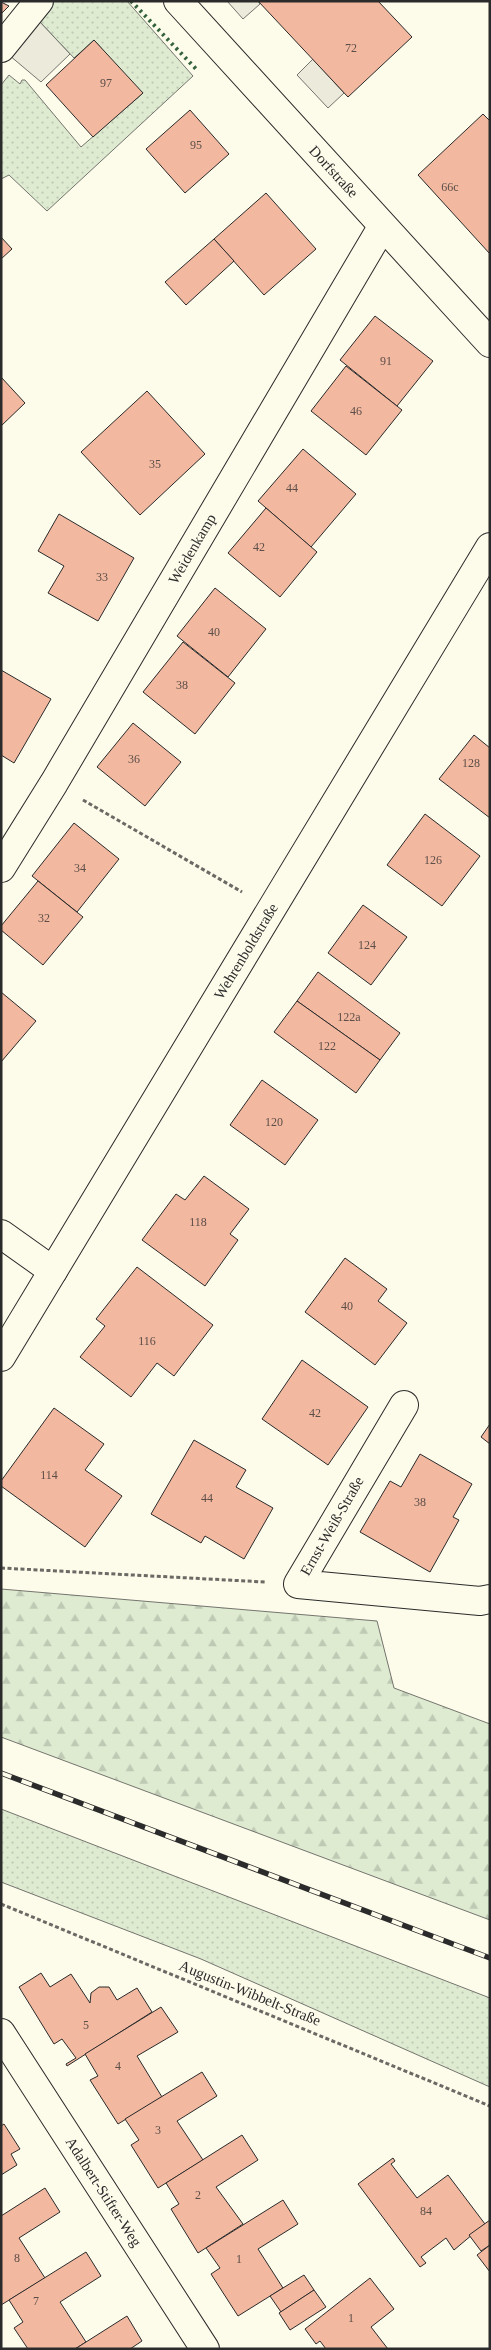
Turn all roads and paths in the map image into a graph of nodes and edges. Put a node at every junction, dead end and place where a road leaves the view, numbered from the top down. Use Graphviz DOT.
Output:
graph roads {
  1 [pos="39,1"];
  2 [pos="178,1"];
  3 [pos="1,48"];
  4 [pos="382,227"];
  5 [pos="490,344"];
  6 [pos="490,547"];
  7 [pos="54,783"];
  8 [pos="1,868"];
  9 [pos="270,910"];
  10 [pos="1,1234"];
  11 [pos="53,1272"];
  12 [pos="1,1357"];
  13 [pos="404,1405"];
  14 [pos="1,1568"];
  15 [pos="298,1584"];
  16 [pos="490,1598"];
  17 [pos="1,1904"];
  18 [pos="1,2034"];
  19 [pos="490,2106"];
  20 [pos="205,2349"];
  1 -- 3 [label="street"];
  2 -- 4 [label="street, Dorfstraße"];
  4 -- 5 [label="street, Dorfstraße"];
  4 -- 7 [label="street, Weidenkamp"];
  6 -- 9 [label="street, Wehrenboldstraße"];
  7 -- 8 [label="street, Weidenkamp"];
  7 -- 9 [label="path"];
  9 -- 11 [label="street, Wehrenboldstraße"];
  10 -- 11 [label="street"];
  11 -- 12 [label="street, Wehrenboldstraße"];
  13 -- 15 [label="street, Ernst-Weiß-Straße"];
  14 -- 15 [label="path"];
  15 -- 16 [label="street, Ernst-Weiß-Straße"];
  17 -- 19 [label="path, Augustin-Wibbelt-Straße"];
  18 -- 20 [label="street, Adalbert-Stifter-Weg"];
}
